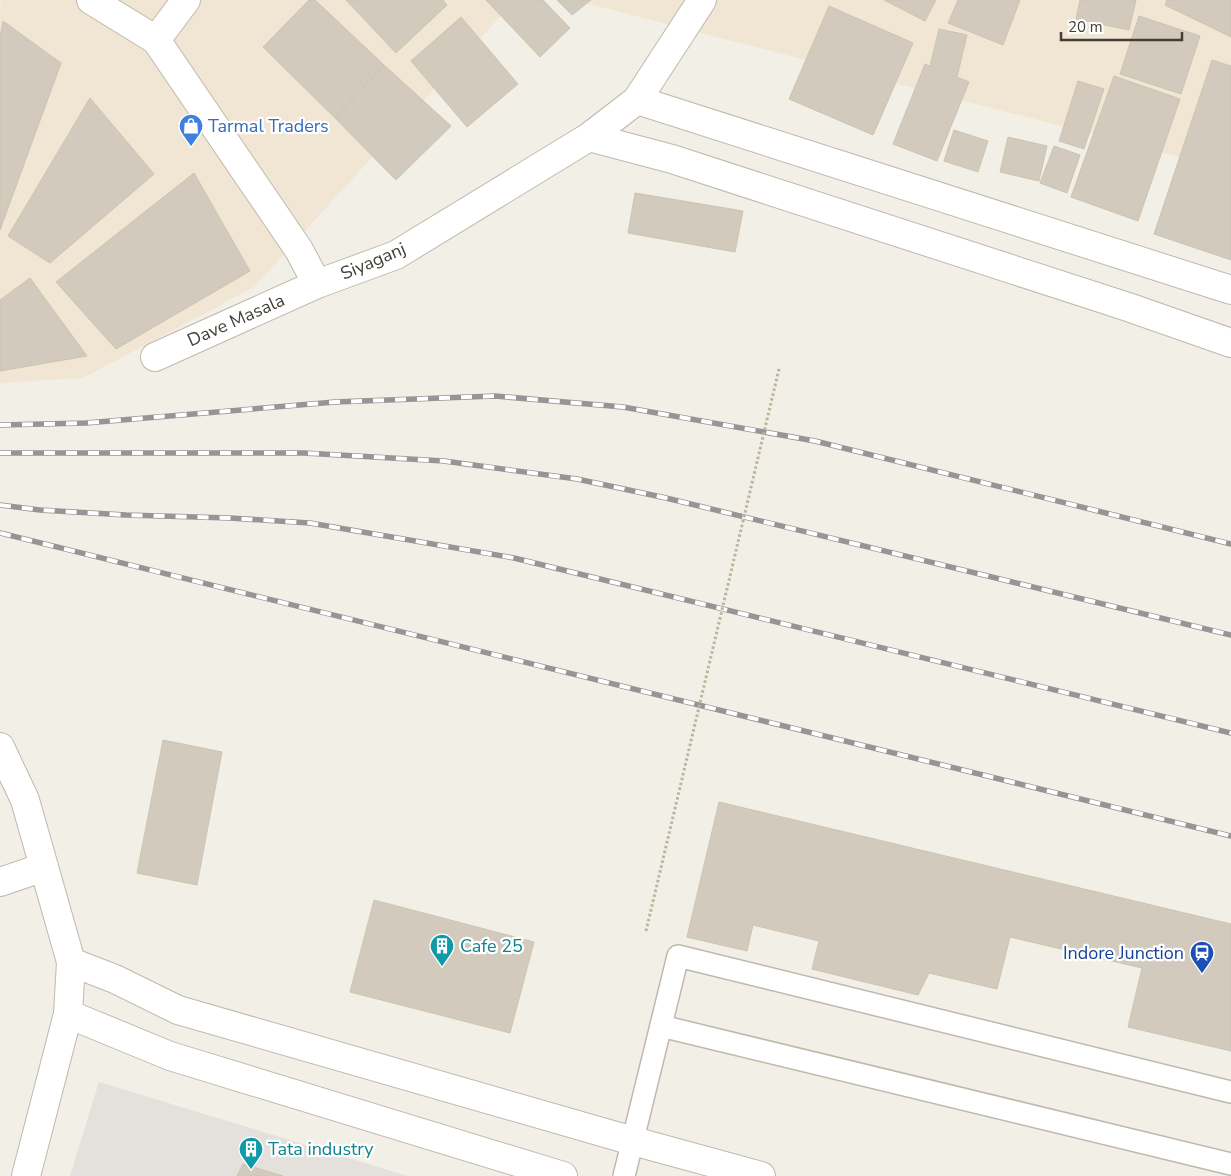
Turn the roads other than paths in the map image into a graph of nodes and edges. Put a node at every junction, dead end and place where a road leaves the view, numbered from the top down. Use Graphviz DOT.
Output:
graph roads {
  1 [pos="91,0"];
  2 [pos="186,0"];
  3 [pos="702,0"];
  4 [pos="156,40"];
  5 [pos="637,100"];
  6 [pos="589,137"];
  7 [pos="318,284"];
  8 [pos="1231,290"];
  9 [pos="1231,343"];
  10 [pos="154,357"];
  11 [pos="0,748"];
  12 [pos="44,867"];
  13 [pos="0,882"];
  14 [pos="71,962"];
  15 [pos="68,1014"];
  16 [pos="661,1026"];
  17 [pos="1231,1092"];
  18 [pos="633,1141"];
  19 [pos="1231,1164"];
  20 [pos="26,1176"];
  21 [pos="563,1176"];
  22 [pos="624,1176"];
  23 [pos="761,1176"];
  1 -- 4 [label="street, Siyaganj"];
  2 -- 4 [label="street"];
  3 -- 5 [label="street, Siyaganj"];
  4 -- 7 [label="street, Siyaganj"];
  5 -- 6 [label="street, Siyaganj"];
  5 -- 8 [label="street"];
  6 -- 7 [label="street, Siyaganj"];
  6 -- 9 [label="street"];
  7 -- 10 [label="street, Dave Masala"];
  11 -- 12 [label="street"];
  12 -- 13 [label="street"];
  12 -- 14 [label="street"];
  14 -- 15 [label="street"];
  14 -- 18 [label="street"];
  15 -- 20 [label="street"];
  15 -- 21 [label="street"];
  16 -- 17 [label="lane"];
  16 -- 18 [label="lane"];
  16 -- 19 [label="lane"];
  18 -- 22 [label="lane"];
  18 -- 23 [label="street"];
}
